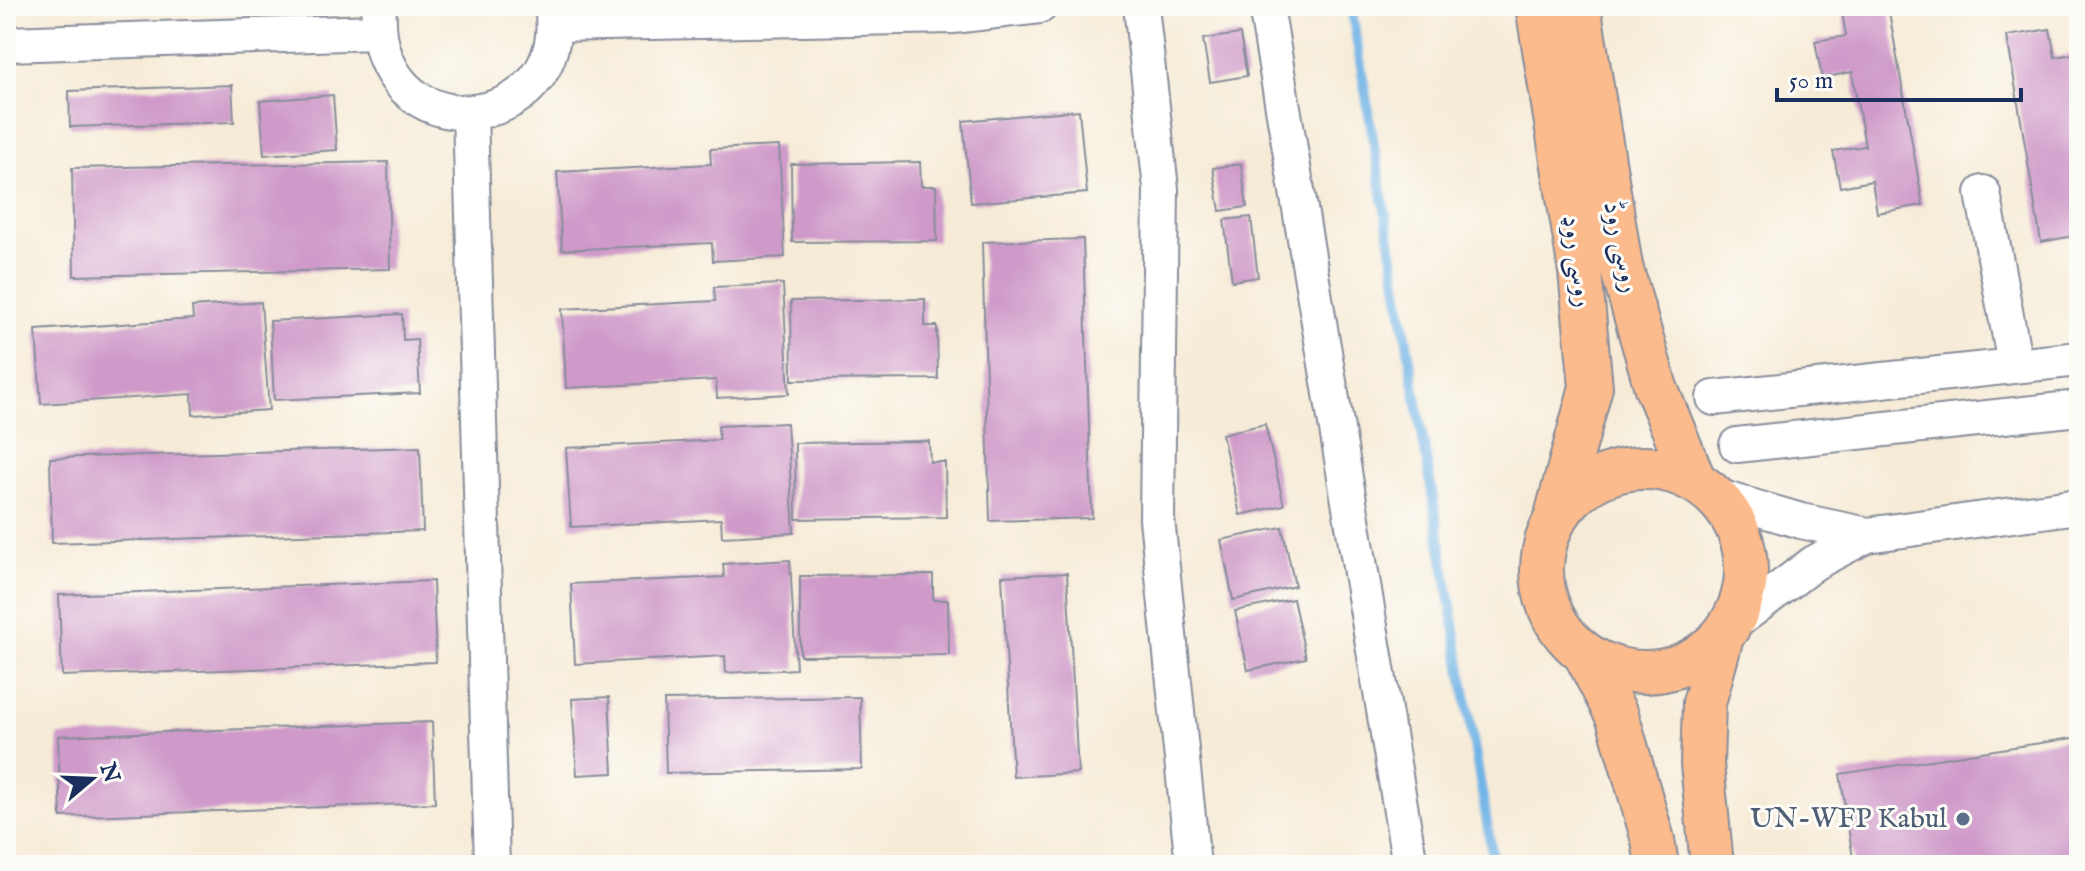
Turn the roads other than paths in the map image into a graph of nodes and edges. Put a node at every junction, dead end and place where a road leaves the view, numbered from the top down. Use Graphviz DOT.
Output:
graph roads {
  1 [pos="1040,6"];
  2 [pos="1141,6"];
  3 [pos="1266,6"];
  4 [pos="1537,6"];
  5 [pos="1579,6"];
  6 [pos="554,15"];
  7 [pos="378,19"];
  8 [pos="6,44"];
  9 [pos="470,113"];
  10 [pos="1983,193"];
  11 [pos="2079,359"];
  12 [pos="2015,364"];
  13 [pos="1714,398"];
  14 [pos="2079,408"];
  15 [pos="1737,445"];
  16 [pos="1705,488"];
  17 [pos="2079,506"];
  18 [pos="1557,513"];
  19 [pos="1867,535"];
  20 [pos="1726,632"];
  21 [pos="1586,656"];
  22 [pos="492,865"];
  23 [pos="1193,865"];
  24 [pos="1410,865"];
  25 [pos="1657,865"];
  26 [pos="1712,865"];
  1 -- 6 [label="street"];
  2 -- 23 [label="street"];
  3 -- 24 [label="street"];
  4 -- 18 [label="main road, روسی روډ"];
  5 -- 16 [label="main road, روسی روڈ"];
  6 -- 9 [label="street"];
  7 -- 8 [label="street"];
  7 -- 9 [label="street"];
  9 -- 22 [label="street"];
  10 -- 12 [label="street"];
  11 -- 12 [label="street"];
  12 -- 13 [label="street"];
  14 -- 15 [label="street"];
  16 -- 18 [label="main road"];
  16 -- 19 [label="street"];
  16 -- 20 [label="main road"];
  17 -- 19 [label="street"];
  18 -- 21 [label="main road"];
  19 -- 20 [label="street"];
  20 -- 21 [label="main road"];
  20 -- 26 [label="main road"];
  21 -- 25 [label="main road"];
}
